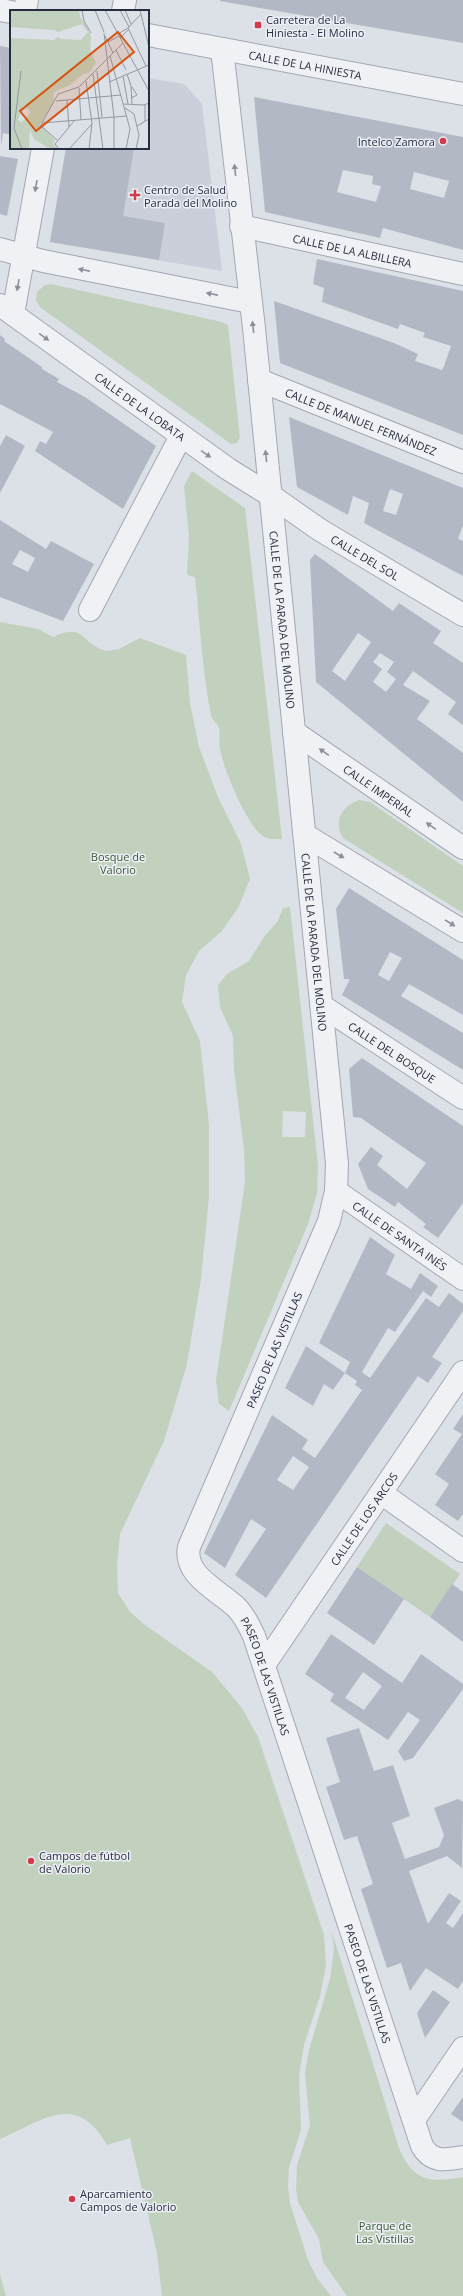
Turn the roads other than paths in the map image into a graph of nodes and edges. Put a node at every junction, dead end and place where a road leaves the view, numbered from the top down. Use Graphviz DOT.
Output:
graph roads {
  1 [pos="27,0"];
  2 [pos="124,0"];
  3 [pos="0,10"];
  4 [pos="25,10"];
  5 [pos="123,10"];
  6 [pos="10,12"];
  7 [pos="149,35"];
  8 [pos="222,49"];
  9 [pos="463,94"];
  10 [pos="43,149"];
  11 [pos="242,226"];
  12 [pos="0,249"];
  13 [pos="23,256"];
  14 [pos="463,274"];
  15 [pos="250,302"];
  16 [pos="6,309"];
  17 [pos="258,380"];
  18 [pos="181,436"];
  19 [pos="463,462"];
  20 [pos="270,495"];
  21 [pos="90,610"];
  22 [pos="463,615"];
  23 [pos="294,732"];
  24 [pos="305,835"];
  25 [pos="463,848"];
  26 [pos="463,931"];
  27 [pos="322,1006"];
  28 [pos="463,1098"];
  29 [pos="336,1191"];
  30 [pos="463,1279"];
  31 [pos="463,1372"];
  32 [pos="381,1493"];
  33 [pos="463,1551"];
  34 [pos="264,1665"];
  35 [pos="463,2048"];
  36 [pos="414,2120"];
  37 [pos="463,2157"];
  1 -- 4 [label="street"];
  2 -- 5 [label="street"];
  3 -- 6 [label="street"];
  7 -- 8 [label="street, CALLE DE LA HINIESTA"];
  8 -- 9 [label="street, CALLE DE LA HINIESTA"];
  11 -- 8 [label="street, CALLE DE LA PARADA DEL MOLINO, one-way"];
  10 -- 13 [label="street, CALLE DE LA LOBATA, one-way"];
  11 -- 14 [label="street, CALLE DE LA ALBILLERA"];
  11 -- 15 [label="street, CALLE DE LA PARADA DEL MOLINO"];
  12 -- 13 [label="street"];
  15 -- 13 [label="street, one-way"];
  13 -- 16 [label="street, CALLE DE LA LOBATA, one-way"];
  17 -- 15 [label="street, CALLE DE LA PARADA DEL MOLINO, one-way"];
  16 -- 18 [label="street, CALLE DE LA LOBATA, one-way"];
  17 -- 19 [label="street, CALLE DE MANUEL FERNÁNDEZ"];
  20 -- 17 [label="street, CALLE DE LA PARADA DEL MOLINO, one-way"];
  18 -- 20 [label="street, CALLE DE LA LOBATA, one-way"];
  18 -- 21 [label="street"];
  20 -- 22 [label="street, CALLE DEL SOL"];
  20 -- 23 [label="street, CALLE DE LA PARADA DEL MOLINO"];
  23 -- 24 [label="street, CALLE DE LA PARADA DEL MOLINO"];
  25 -- 23 [label="street, CALLE IMPERIAL, one-way"];
  24 -- 26 [label="street, one-way"];
  24 -- 27 [label="street, CALLE DE LA PARADA DEL MOLINO"];
  27 -- 28 [label="street, CALLE DEL BOSQUE"];
  27 -- 29 [label="street, CALLE DE LA PARADA DEL MOLINO"];
  29 -- 30 [label="street, CALLE DE SANTA INÉS"];
  29 -- 34 [label="street, PASEO DE LAS VISTILLAS"];
  31 -- 32 [label="street, CALLE DE LOS ARCOS"];
  32 -- 33 [label="street"];
  32 -- 34 [label="street, CALLE DE LOS ARCOS"];
  34 -- 36 [label="street, PASEO DE LAS VISTILLAS"];
  35 -- 36 [label="street"];
  36 -- 37 [label="street, PASEO DE LAS VISTILLAS"];
}
